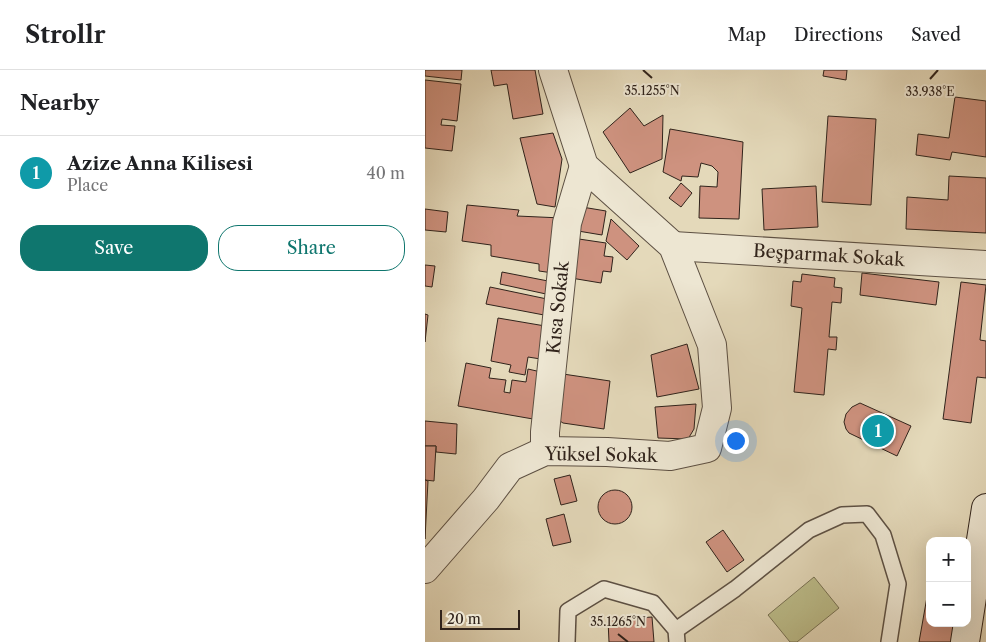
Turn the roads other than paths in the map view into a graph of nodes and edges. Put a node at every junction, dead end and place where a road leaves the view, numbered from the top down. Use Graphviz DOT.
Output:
graph roads {
  1 [pos="553,70"];
  2 [pos="584,166"];
  3 [pos="673,246"];
  4 [pos="986,265"];
  5 [pos="545,451"];
  6 [pos="986,508"];
  7 [pos="425,569"];
  8 [pos="677,636"];
  9 [pos="567,642"];
  10 [pos="889,642"];
  11 [pos="965,642"];
  1 -- 2 [label="street"];
  2 -- 3 [label="street"];
  2 -- 5 [label="street, Kısa Sokak"];
  3 -- 4 [label="street, Beşparmak Sokak"];
  3 -- 5 [label="street, Yüksel Sokak"];
  5 -- 7 [label="street, Yüksel Sokak"];
  6 -- 11 [label="street"];
  8 -- 9 [label="lane"];
  8 -- 10 [label="lane"];
}
